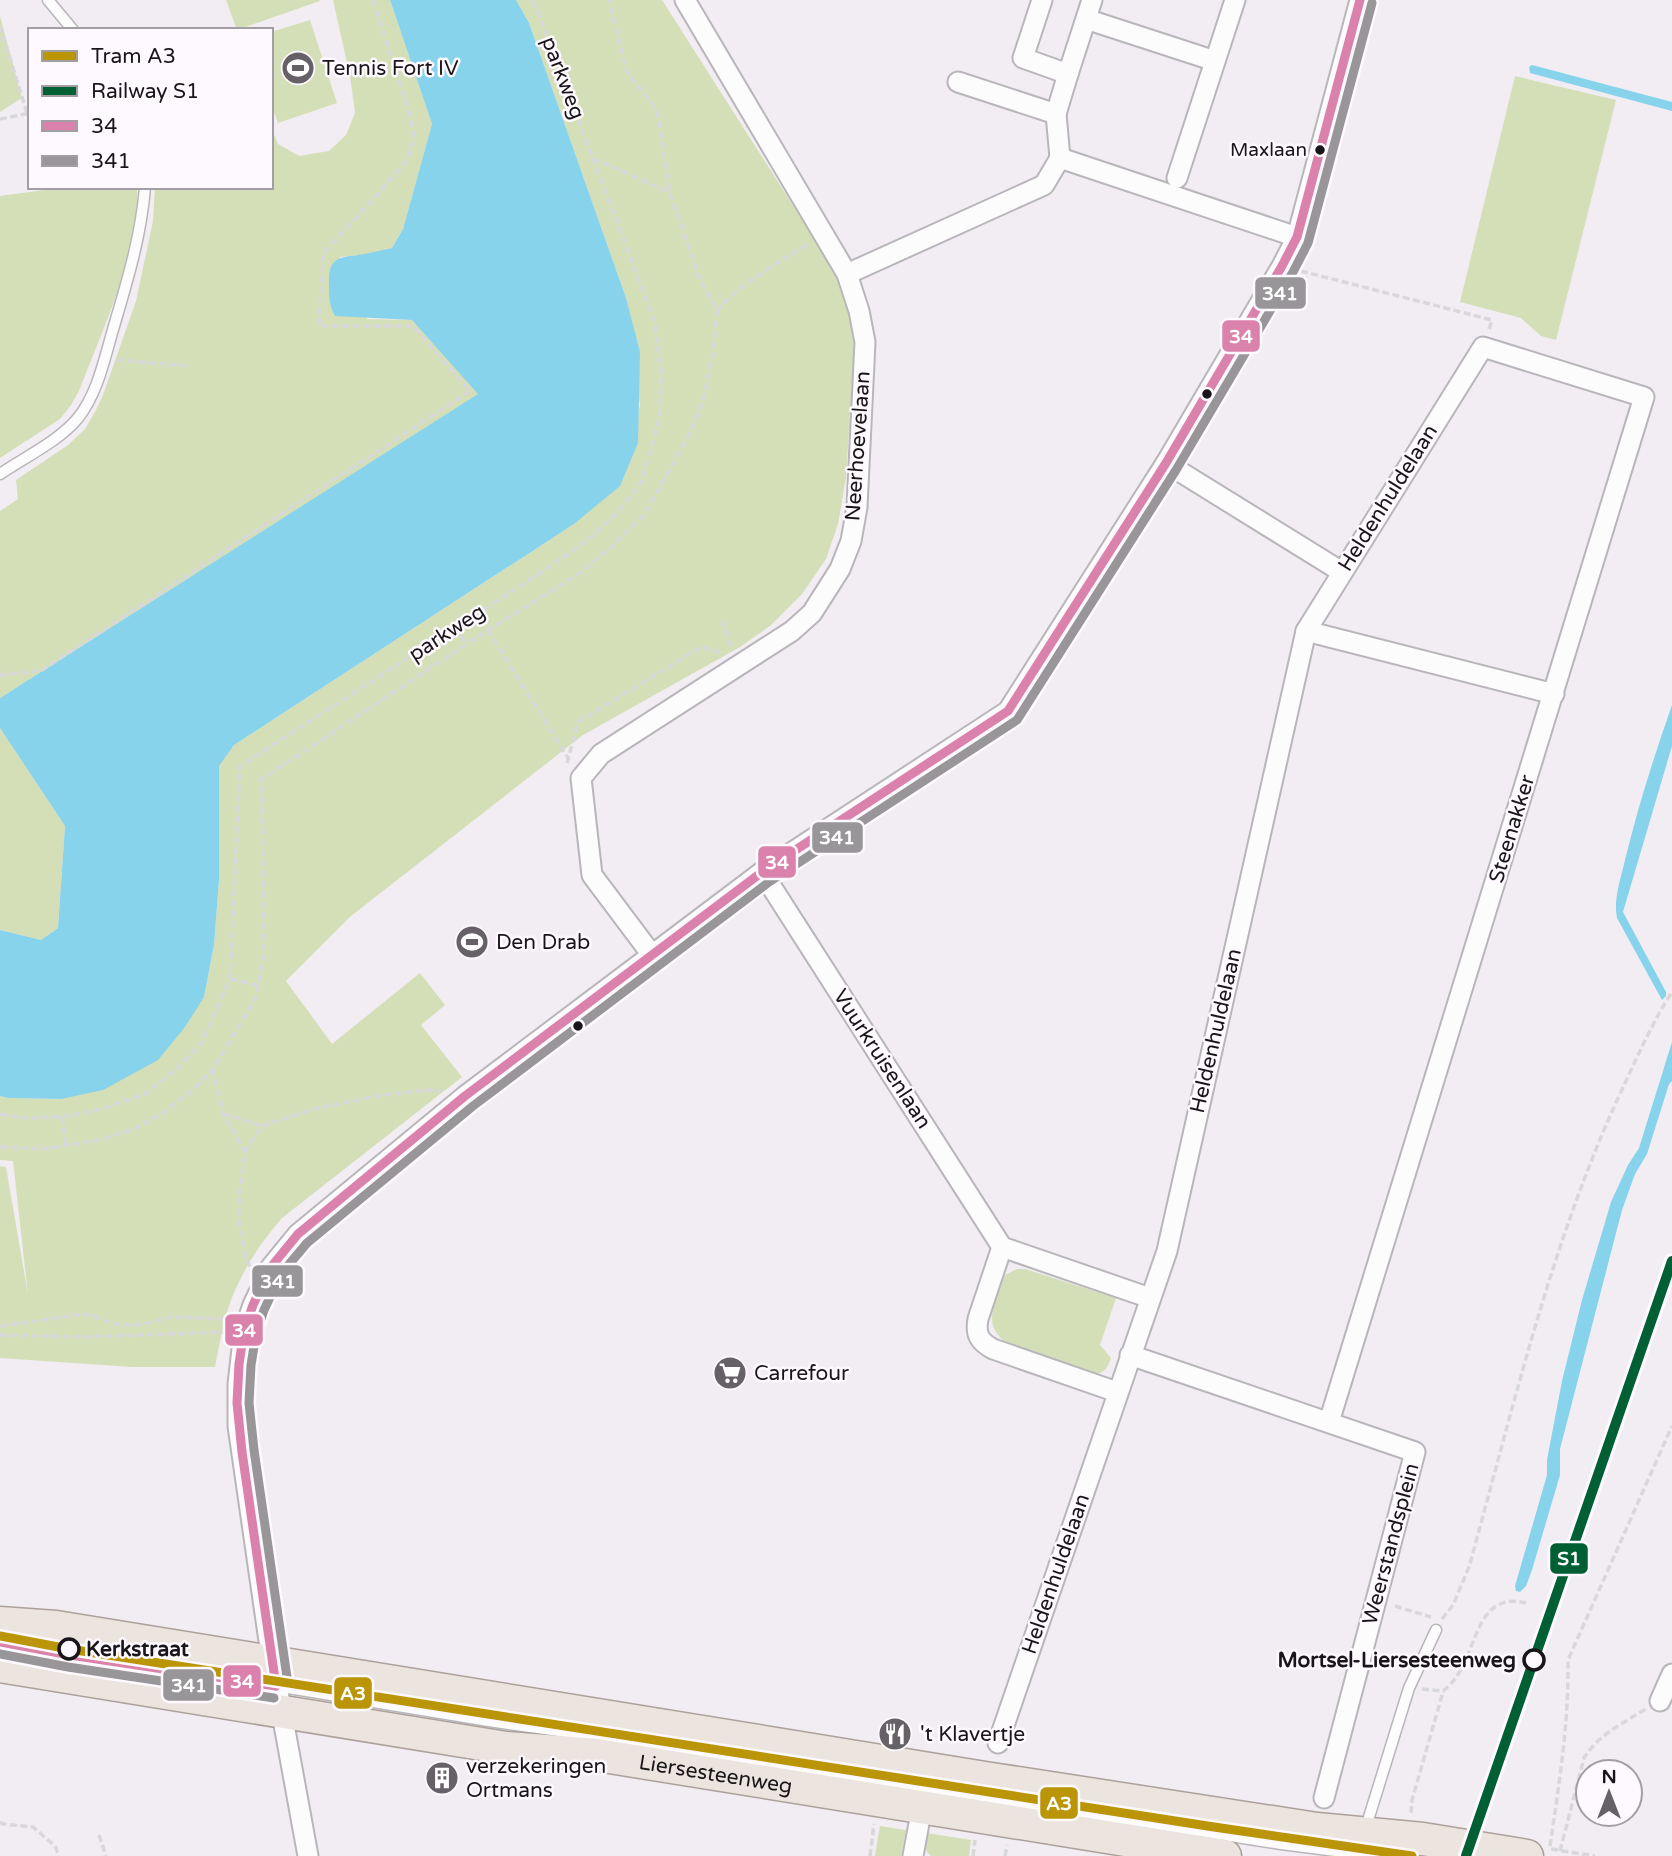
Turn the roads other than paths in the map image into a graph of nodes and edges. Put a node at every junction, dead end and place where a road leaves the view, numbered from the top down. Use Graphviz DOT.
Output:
graph roads {
  1 [pos="48,0"];
  2 [pos="685,0"];
  3 [pos="1042,0"];
  4 [pos="1235,0"];
  5 [pos="1360,0"];
  6 [pos="1089,9"];
  7 [pos="71,28"];
  8 [pos="1215,61"];
  9 [pos="1068,74"];
  10 [pos="958,82"];
  11 [pos="1056,114"];
  12 [pos="1060,158"];
  13 [pos="1177,178"];
  14 [pos="145,189"];
  15 [pos="1297,237"];
  16 [pos="847,274"];
  17 [pos="1483,347"];
  18 [pos="1166,463"];
  19 [pos="0,474"];
  20 [pos="1342,572"];
  21 [pos="1306,631"];
  22 [pos="1554,694"];
  23 [pos="762,872"];
  24 [pos="652,955"];
  25 [pos="1002,1247"];
  26 [pos="1150,1298"];
  27 [pos="1130,1355"];
  28 [pos="1117,1392"];
  29 [pos="1329,1422"];
  30 [pos="0,1623"];
  31 [pos="1436,1630"];
  32 [pos="0,1642"];
  33 [pos="0,1666"];
  34 [pos="1672,1674"];
  35 [pos="276,1686"];
  36 [pos="1660,1701"];
  37 [pos="998,1743"];
  38 [pos="1324,1798"];
  39 [pos="922,1807"];
  40 [pos="1369,1845"];
  41 [pos="1531,1853"];
  42 [pos="307,1856"];
  43 [pos="913,1856"];
  44 [pos="1225,1856"];
  1 -- 7 [label="lane"];
  2 -- 16 [label="street, Neerhoevelaan"];
  3 -- 9 [label="street"];
  4 -- 8 [label="street"];
  5 -- 15 [label="street"];
  6 -- 8 [label="street"];
  6 -- 9 [label="street"];
  8 -- 13 [label="street"];
  9 -- 11 [label="street"];
  10 -- 11 [label="street"];
  11 -- 12 [label="street"];
  12 -- 15 [label="street"];
  12 -- 16 [label="street"];
  14 -- 19 [label="lane"];
  15 -- 18 [label="street"];
  16 -- 24 [label="street, Neerhoevelaan"];
  17 -- 20 [label="street, Heldenhuldelaan"];
  17 -- 22 [label="street, Steenakker"];
  18 -- 20 [label="street"];
  18 -- 23 [label="street"];
  20 -- 21 [label="street, Heldenhuldelaan"];
  21 -- 22 [label="street"];
  21 -- 26 [label="street, Heldenhuldelaan"];
  22 -- 29 [label="street, Steenakker"];
  23 -- 24 [label="street"];
  23 -- 25 [label="street, Vuurkruisenlaan"];
  24 -- 35 [label="street"];
  25 -- 26 [label="street"];
  25 -- 28 [label="street"];
  26 -- 27 [label="street, Heldenhuldelaan"];
  27 -- 28 [label="street, Heldenhuldelaan"];
  27 -- 29 [label="street"];
  28 -- 37 [label="street, Heldenhuldelaan"];
  29 -- 38 [label="street, Weerstandsplein"];
  30 -- 35 [label="main road, Liersesteenweg"];
  31 -- 40 [label="lane"];
  32 -- 35 [label="lane"];
  33 -- 35 [label="main road, Liersesteenweg"];
  34 -- 36 [label="street"];
  35 -- 39 [label="main road, Liersesteenweg"];
  35 -- 40 [label="main road, Liersesteenweg"];
  35 -- 42 [label="street"];
  39 -- 43 [label="street"];
  39 -- 44 [label="main road, Liersesteenweg"];
  40 -- 41 [label="main road, Liersesteenweg"];
}
